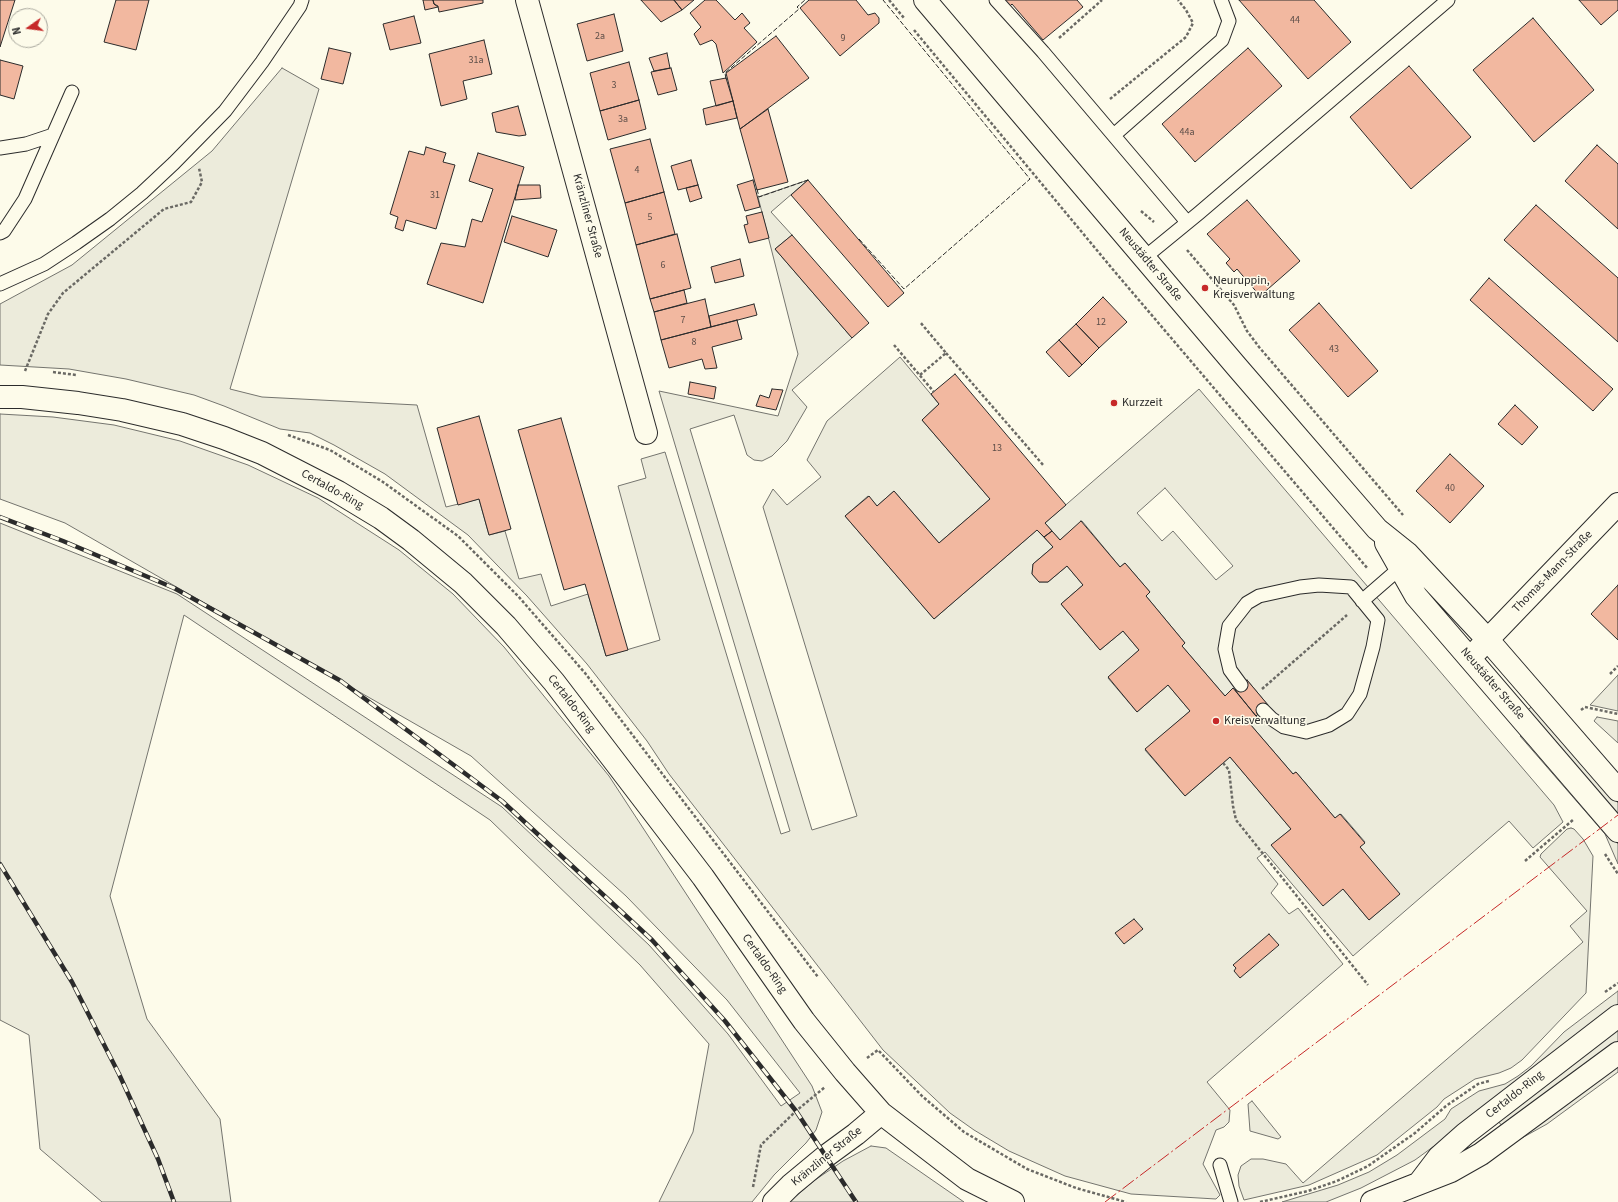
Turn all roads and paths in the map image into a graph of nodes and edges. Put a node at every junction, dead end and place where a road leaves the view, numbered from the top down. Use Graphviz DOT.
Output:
graph roads {
  1 [pos="302,0"];
  2 [pos="527,0"];
  3 [pos="889,0"];
  4 [pos="925,0"];
  5 [pos="996,0"];
  6 [pos="1102,0"];
  7 [pos="1178,0"];
  8 [pos="1221,0"];
  9 [pos="1448,0"];
  10 [pos="908,23"];
  11 [pos="913,29"];
  12 [pos="1043,52"];
  13 [pos="72,92"];
  14 [pos="1094,112"];
  15 [pos="53,135"];
  16 [pos="1114,135"];
  17 [pos="192,144"];
  18 [pos="0,148"];
  19 [pos="1138,207"];
  20 [pos="1187,222"];
  21 [pos="0,233"];
  22 [pos="1171,236"];
  23 [pos="1144,258"];
  24 [pos="0,284"];
  25 [pos="920,322"];
  26 [pos="894,345"];
  27 [pos="946,353"];
  28 [pos="25,371"];
  29 [pos="920,375"];
  30 [pos="934,392"];
  31 [pos="0,397"];
  32 [pos="646,433"];
  33 [pos="1044,466"];
  34 [pos="1618,504"];
  35 [pos="1408,520"];
  36 [pos="1377,528"];
  37 [pos="1400,568"];
  38 [pos="1381,585"];
  39 [pos="1362,601"];
  40 [pos="1488,640"];
  41 [pos="1470,658"];
  42 [pos="1618,666"];
  43 [pos="1610,674"];
  44 [pos="1241,685"];
  45 [pos="1258,692"];
  46 [pos="1263,710"];
  47 [pos="1576,714"];
  48 [pos="1618,714"];
  49 [pos="653,762"];
  50 [pos="1223,763"];
  51 [pos="1618,790"];
  52 [pos="1577,816"];
  53 [pos="1618,831"];
  54 [pos="1524,861"];
  55 [pos="818,977"];
  56 [pos="1618,983"];
  57 [pos="1368,985"];
  58 [pos="1602,994"];
  59 [pos="1618,1016"];
  60 [pos="1618,1053"];
  61 [pos="845,1072"];
  62 [pos="1491,1081"];
  63 [pos="882,1113"];
  64 [pos="1220,1165"];
  65 [pos="1420,1182"];
  66 [pos="752,1189"];
  67 [pos="774,1202"];
  68 [pos="1013,1202"];
  69 [pos="1126,1202"];
  70 [pos="1231,1202"];
  71 [pos="1260,1202"];
  72 [pos="1372,1202"];
  1 -- 17 [label="lane"];
  2 -- 32 [label="main road, Kränzliner Straße"];
  3 -- 10 [label="path"];
  4 -- 23 [label="main road, Neustädter Straße"];
  5 -- 12 [label="lane"];
  6 -- 12 [label="path"];
  7 -- 14 [label="path"];
  8 -- 16 [label="lane"];
  9 -- 20 [label="lane"];
  11 -- 38 [label="path"];
  12 -- 14 [label="lane"];
  13 -- 15 [label="lane"];
  14 -- 16 [label="lane"];
  15 -- 18 [label="lane"];
  15 -- 21 [label="lane"];
  16 -- 20 [label="lane"];
  17 -- 24 [label="lane"];
  17 -- 28 [label="path"];
  19 -- 22 [label="path"];
  20 -- 22 [label="lane"];
  22 -- 23 [label="lane"];
  22 -- 35 [label="path"];
  23 -- 36 [label="main road, Neustädter Straße"];
  25 -- 27 [label="path"];
  26 -- 29 [label="path"];
  27 -- 29 [label="path"];
  27 -- 33 [label="path"];
  29 -- 30 [label="path"];
  31 -- 61 [label="main road, Certaldo-Ring"];
  34 -- 40 [label="main road, Thomas-Mann-Straße"];
  36 -- 37 [label="main road, Neustädter Straße"];
  36 -- 40 [label="main road, Neustädter Straße"];
  37 -- 38 [label="lane"];
  37 -- 41 [label="main road, Neustädter Straße"];
  38 -- 39 [label="lane"];
  39 -- 44 [label="lane"];
  39 -- 45 [label="path"];
  39 -- 46 [label="lane"];
  40 -- 41 [label="main road, Thomas-Mann-Straße"];
  40 -- 51 [label="main road, Neustädter Straße"];
  41 -- 53 [label="main road, Neustädter Straße"];
  42 -- 43 [label="path"];
  47 -- 48 [label="path"];
  49 -- 55 [label="path"];
  50 -- 57 [label="path"];
  52 -- 54 [label="path"];
  56 -- 58 [label="path"];
  59 -- 65 [label="main road, Certaldo-Ring"];
  60 -- 65 [label="main road"];
  61 -- 63 [label="main road, Certaldo-Ring"];
  61 -- 66 [label="path"];
  61 -- 69 [label="path"];
  62 -- 71 [label="path"];
  63 -- 67 [label="main road, Kränzliner Straße"];
  63 -- 68 [label="main road, Certaldo-Ring"];
  64 -- 70 [label="lane"];
  65 -- 72 [label="main road"];
}
